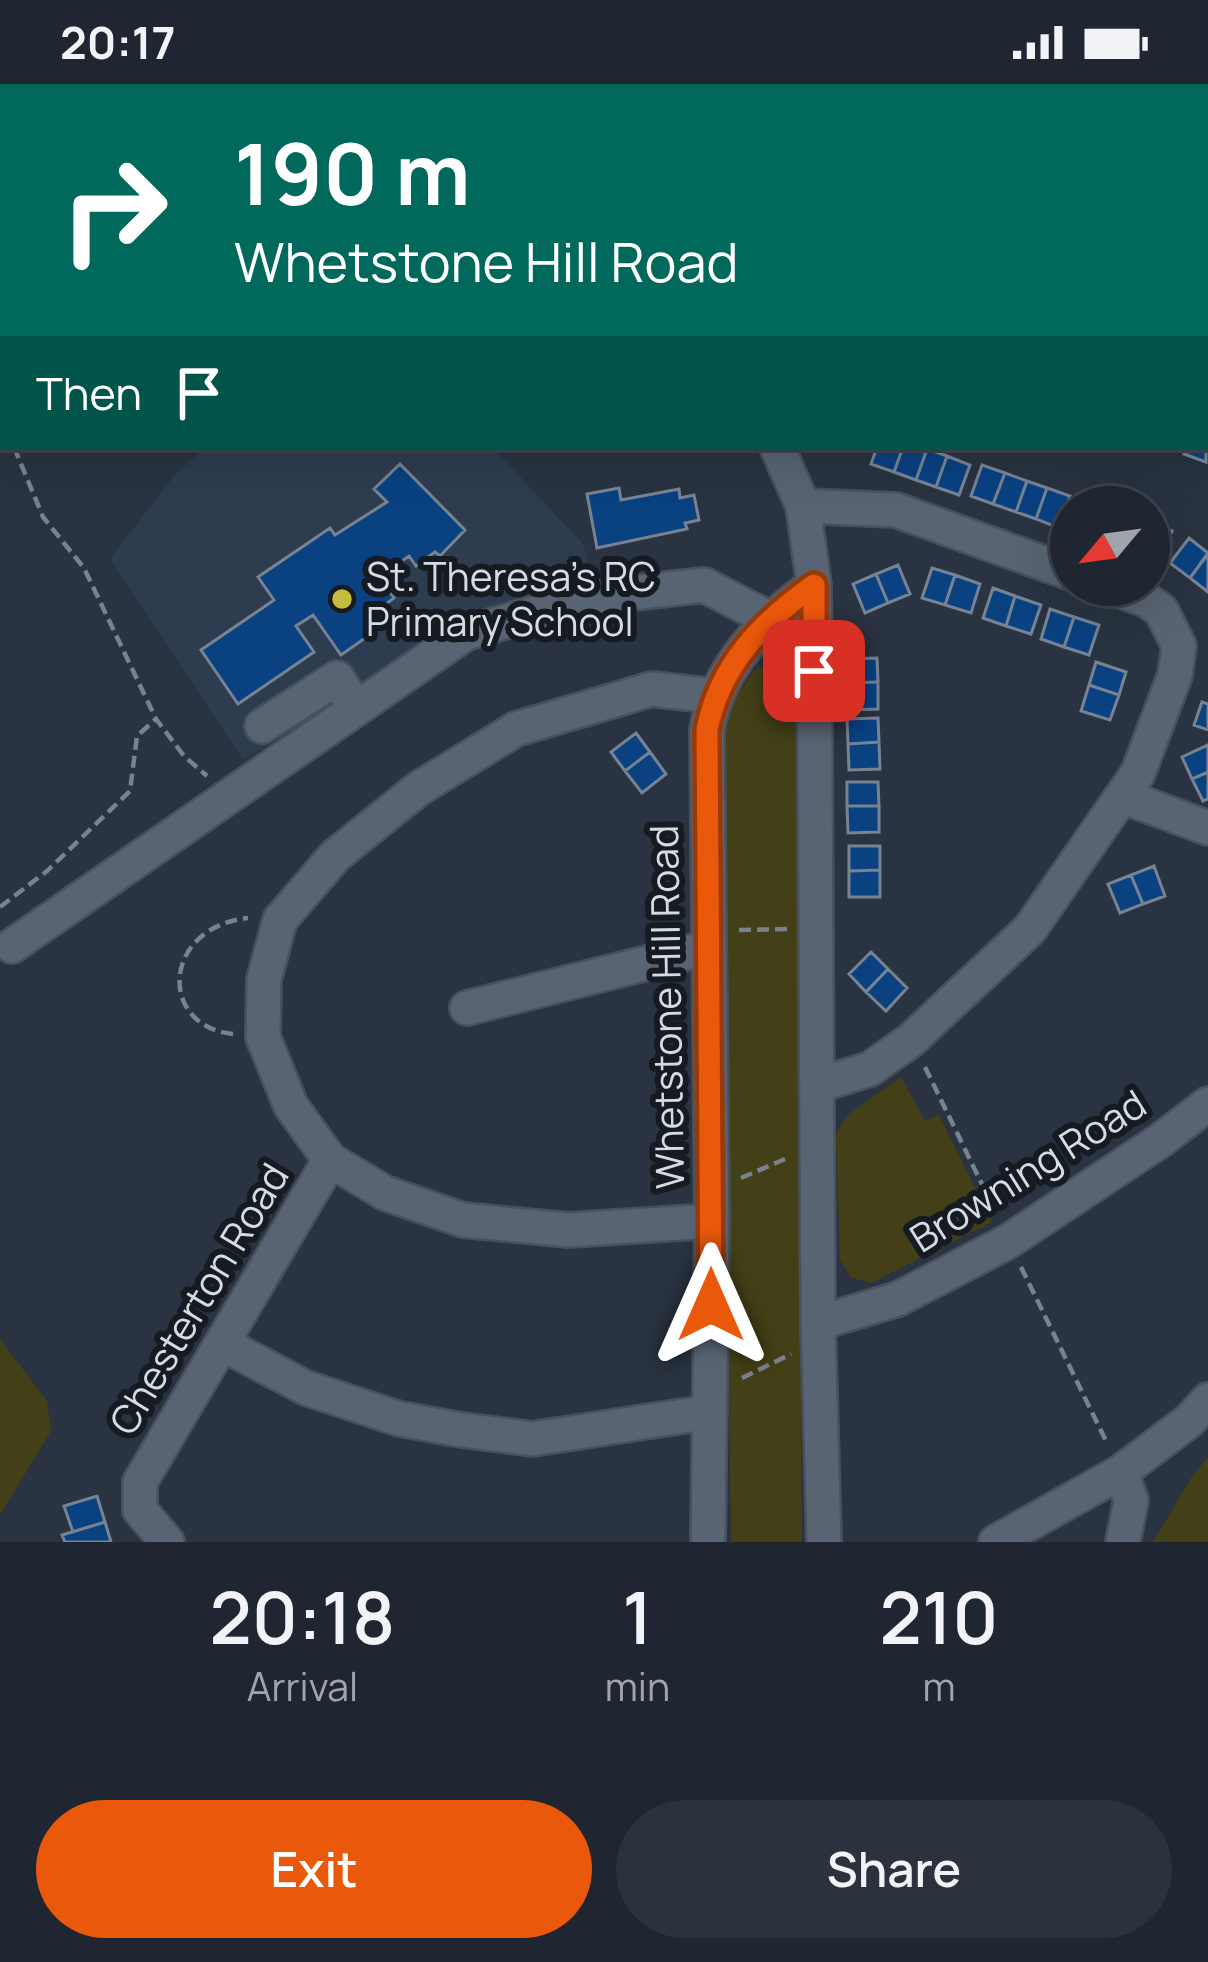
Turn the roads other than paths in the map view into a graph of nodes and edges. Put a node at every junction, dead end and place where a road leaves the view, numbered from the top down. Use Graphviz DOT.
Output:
graph roads {
  1 [pos="778,450"];
  2 [pos="802,506"];
  3 [pos="1050,565"];
  4 [pos="814,585"];
  5 [pos="1155,606"];
  6 [pos="768,618"];
  7 [pos="713,696"];
  8 [pos="356,708"];
  9 [pos="262,726"];
  10 [pos="1122,796"];
  11 [pos="1208,828"];
  12 [pos="12,946"];
  13 [pos="707,948"];
  14 [pos="467,1008"];
  15 [pos="818,1085"];
  16 [pos="1208,1104"];
  17 [pos="330,1160"];
  18 [pos="712,1221"];
  19 [pos="818,1323"];
  20 [pos="223,1344"];
  21 [pos="711,1400"];
  22 [pos="1202,1416"];
  23 [pos="1121,1472"];
  24 [pos="1004,1541"];
  25 [pos="167,1542"];
  26 [pos="708,1542"];
  27 [pos="824,1542"];
  28 [pos="1123,1542"];
  1 -- 2 [label="street"];
  2 -- 3 [label="street"];
  2 -- 4 [label="street"];
  4 -- 6 [label="street, Whetstone Hill Road"];
  4 -- 15 [label="street"];
  5 -- 10 [label="street"];
  6 -- 7 [label="street, Whetstone Hill Road"];
  6 -- 8 [label="street"];
  7 -- 13 [label="street, Whetstone Hill Road"];
  7 -- 17 [label="street"];
  8 -- 9 [label="street"];
  8 -- 12 [label="street"];
  10 -- 11 [label="street"];
  10 -- 15 [label="street"];
  13 -- 14 [label="street"];
  13 -- 18 [label="street, Whetstone Hill Road"];
  15 -- 19 [label="street"];
  16 -- 19 [label="street, Browning Road"];
  17 -- 18 [label="street"];
  17 -- 20 [label="street, Chesterton Road"];
  18 -- 21 [label="street, Whetstone Hill Road"];
  19 -- 27 [label="street"];
  20 -- 21 [label="street"];
  20 -- 25 [label="street, Chesterton Road"];
  21 -- 26 [label="street, Whetstone Hill Road"];
  22 -- 23 [label="street"];
  23 -- 24 [label="street"];
  23 -- 28 [label="street"];
}
